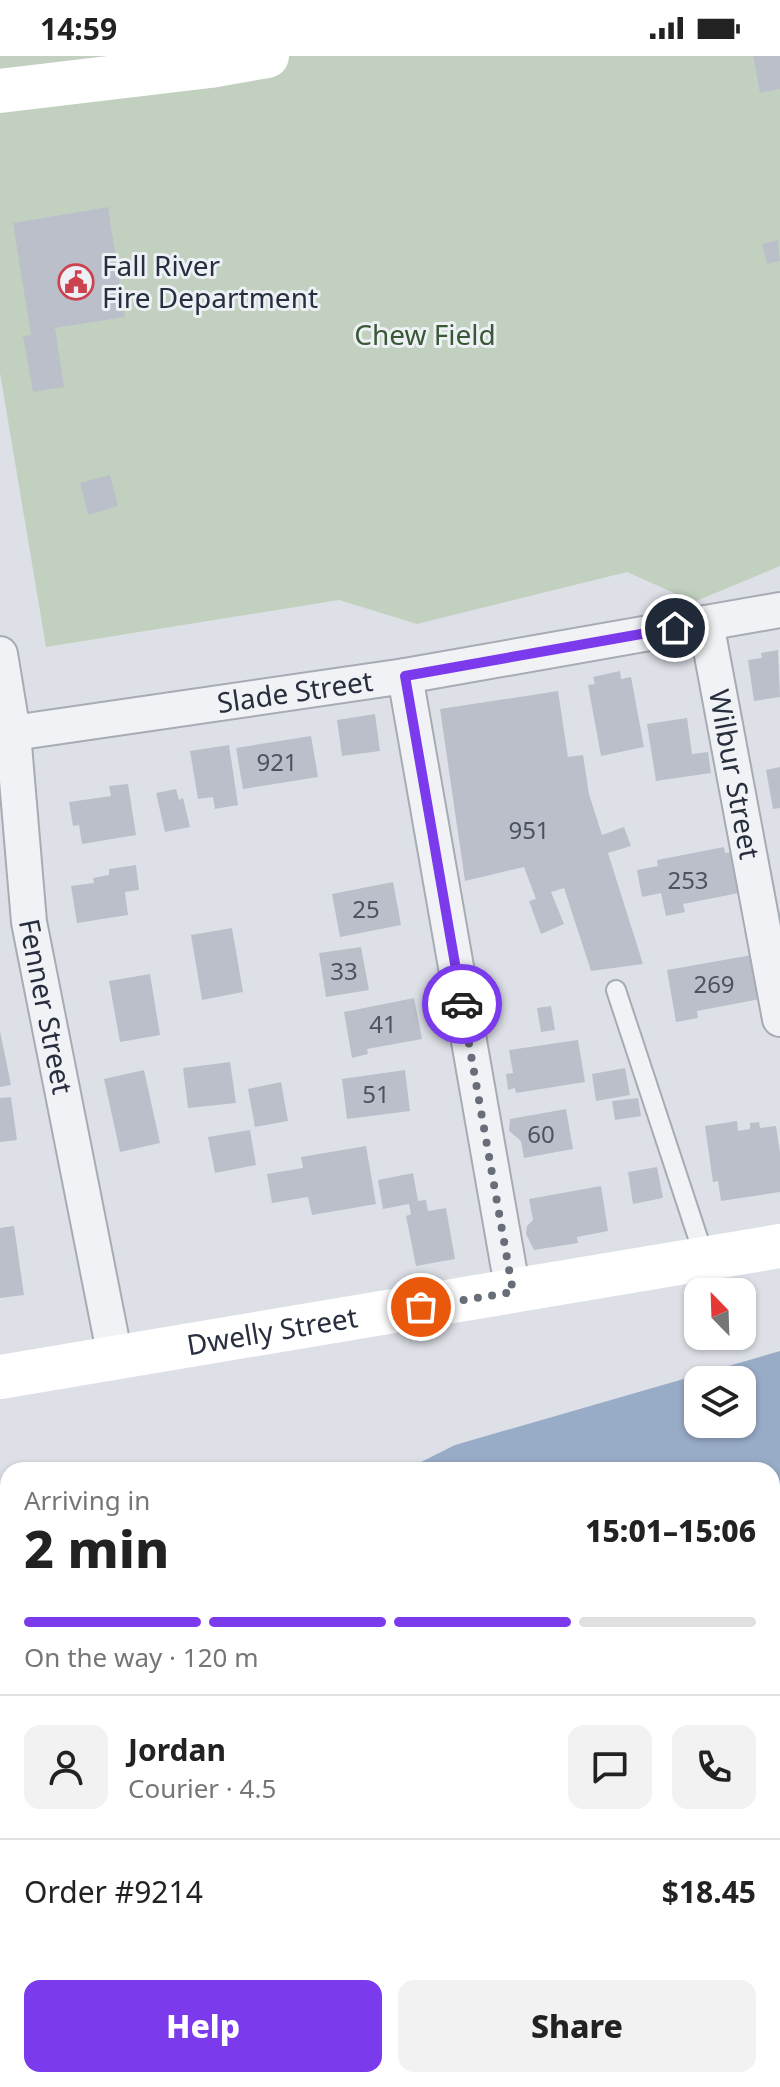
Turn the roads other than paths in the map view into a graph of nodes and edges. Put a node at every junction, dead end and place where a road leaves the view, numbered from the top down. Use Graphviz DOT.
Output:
graph roads {
  1 [pos="267,56"];
  2 [pos="0,91"];
  3 [pos="780,610"];
  4 [pos="706,623"];
  5 [pos="0,654"];
  6 [pos="405,676"];
  7 [pos="7,734"];
  8 [pos="616,990"];
  9 [pos="780,1019"];
  10 [pos="780,1246"];
  11 [pos="705,1259"];
  12 [pos="513,1292"];
  13 [pos="115,1357"];
  14 [pos="0,1377"];
  1 -- 2 [label="main road"];
  3 -- 4 [label="street, Slade Street"];
  4 -- 6 [label="street, Slade Street"];
  4 -- 9 [label="street, Wilbur Street"];
  5 -- 7 [label="street, Fenner Street"];
  6 -- 7 [label="street, Slade Street"];
  6 -- 12 [label="street"];
  7 -- 13 [label="street, Fenner Street"];
  8 -- 11 [label="lane"];
  10 -- 11 [label="main road, Dwelly Street"];
  11 -- 12 [label="main road, Dwelly Street"];
  12 -- 13 [label="main road, Dwelly Street"];
  13 -- 14 [label="main road, Dwelly Street"];
}
